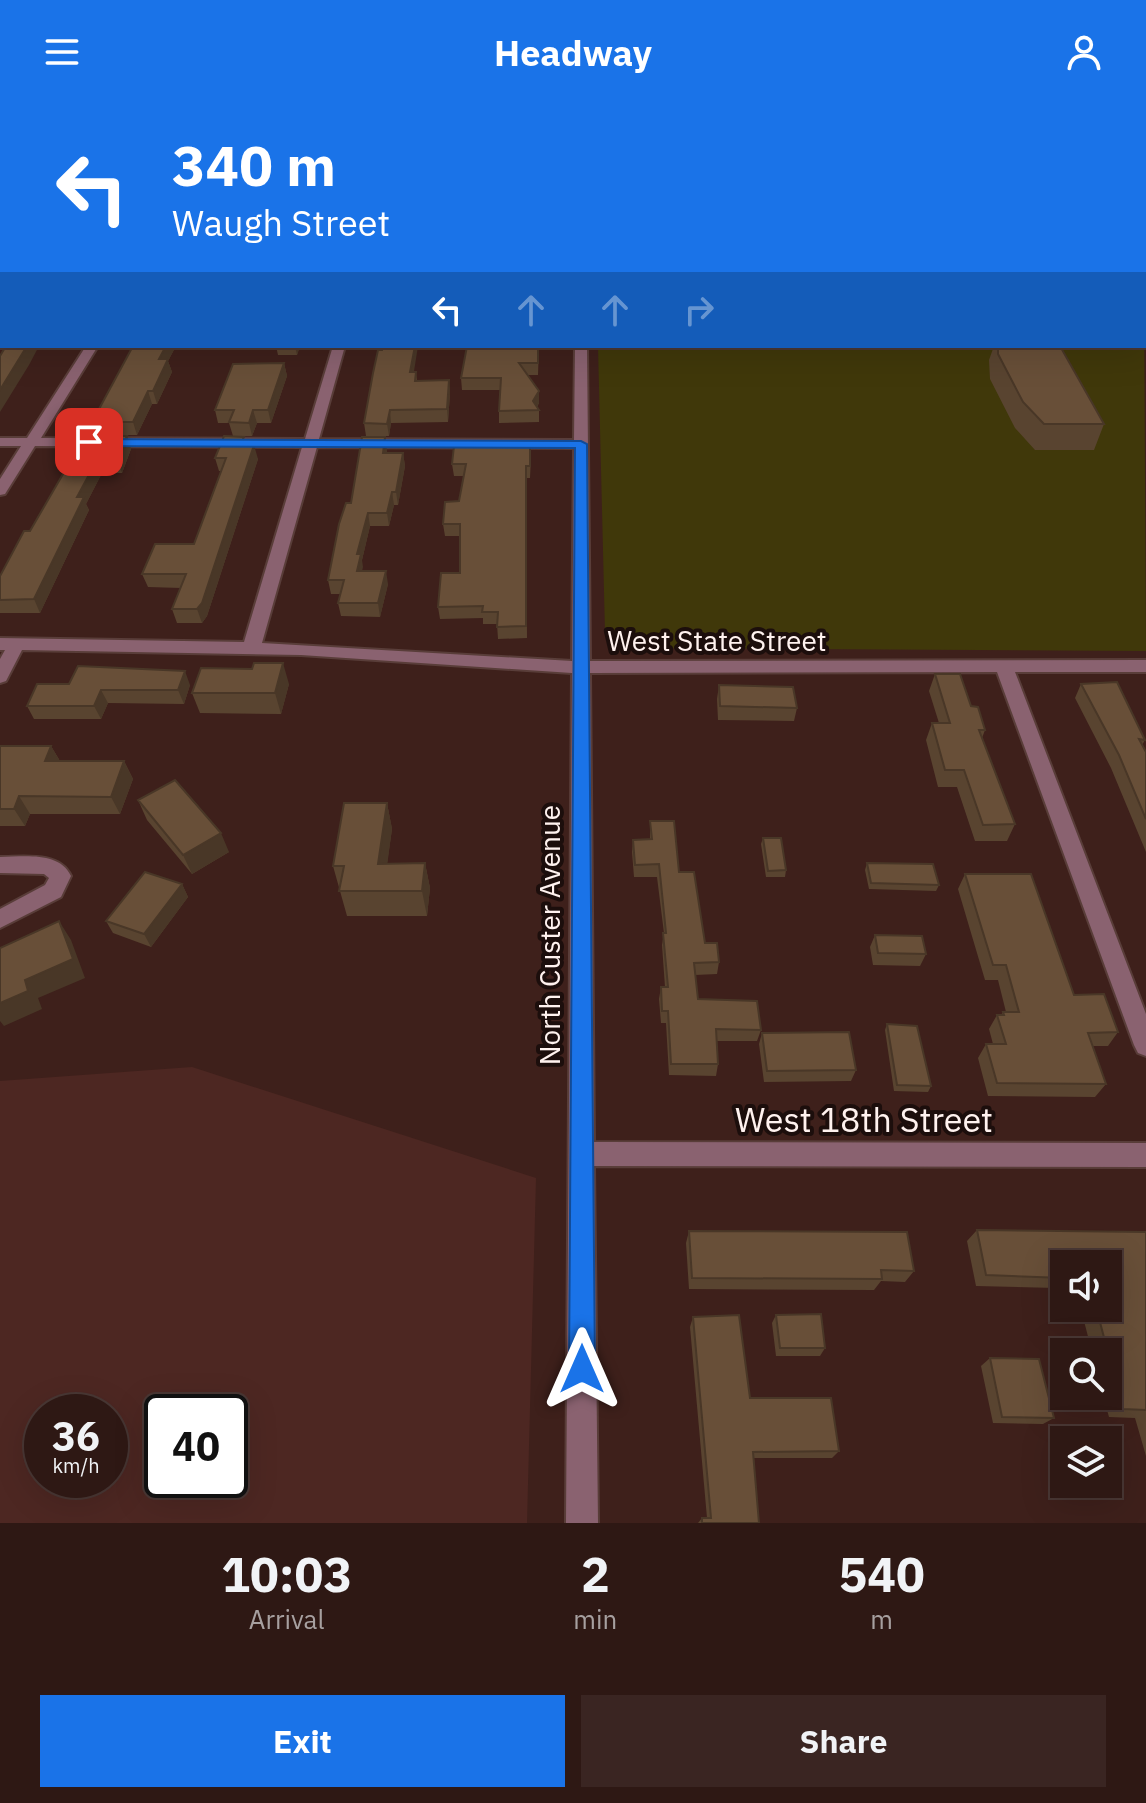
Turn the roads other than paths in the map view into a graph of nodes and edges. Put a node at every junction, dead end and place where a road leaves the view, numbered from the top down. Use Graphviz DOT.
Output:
graph roads {
  1 [pos="91,348"];
  2 [pos="338,348"];
  3 [pos="581,348"];
  4 [pos="0,442"];
  5 [pos="31,442"];
  6 [pos="311,443"];
  7 [pos="581,444"];
  8 [pos="0,491"];
  9 [pos="8,644"];
  10 [pos="251,649"];
  11 [pos="1004,666"];
  12 [pos="1146,666"];
  13 [pos="579,667"];
  14 [pos="0,677"];
  15 [pos="0,865"];
  16 [pos="0,919"];
  17 [pos="1146,1045"];
  18 [pos="581,1154"];
  19 [pos="1146,1155"];
  20 [pos="582,1523"];
  1 -- 5 [label="street"];
  2 -- 6 [label="street"];
  3 -- 7 [label="street, North Custer Avenue"];
  4 -- 5 [label="street"];
  5 -- 6 [label="street"];
  5 -- 8 [label="street"];
  6 -- 7 [label="street"];
  6 -- 10 [label="street"];
  7 -- 13 [label="street, North Custer Avenue"];
  9 -- 10 [label="street, West State Street"];
  9 -- 14 [label="street"];
  10 -- 13 [label="street, West State Street"];
  11 -- 12 [label="street, West State Street"];
  11 -- 13 [label="street, West State Street"];
  11 -- 17 [label="street"];
  13 -- 18 [label="street, North Custer Avenue"];
  15 -- 16 [label="street"];
  18 -- 19 [label="street, West 18th Street"];
  18 -- 20 [label="street, North Custer Avenue"];
}
